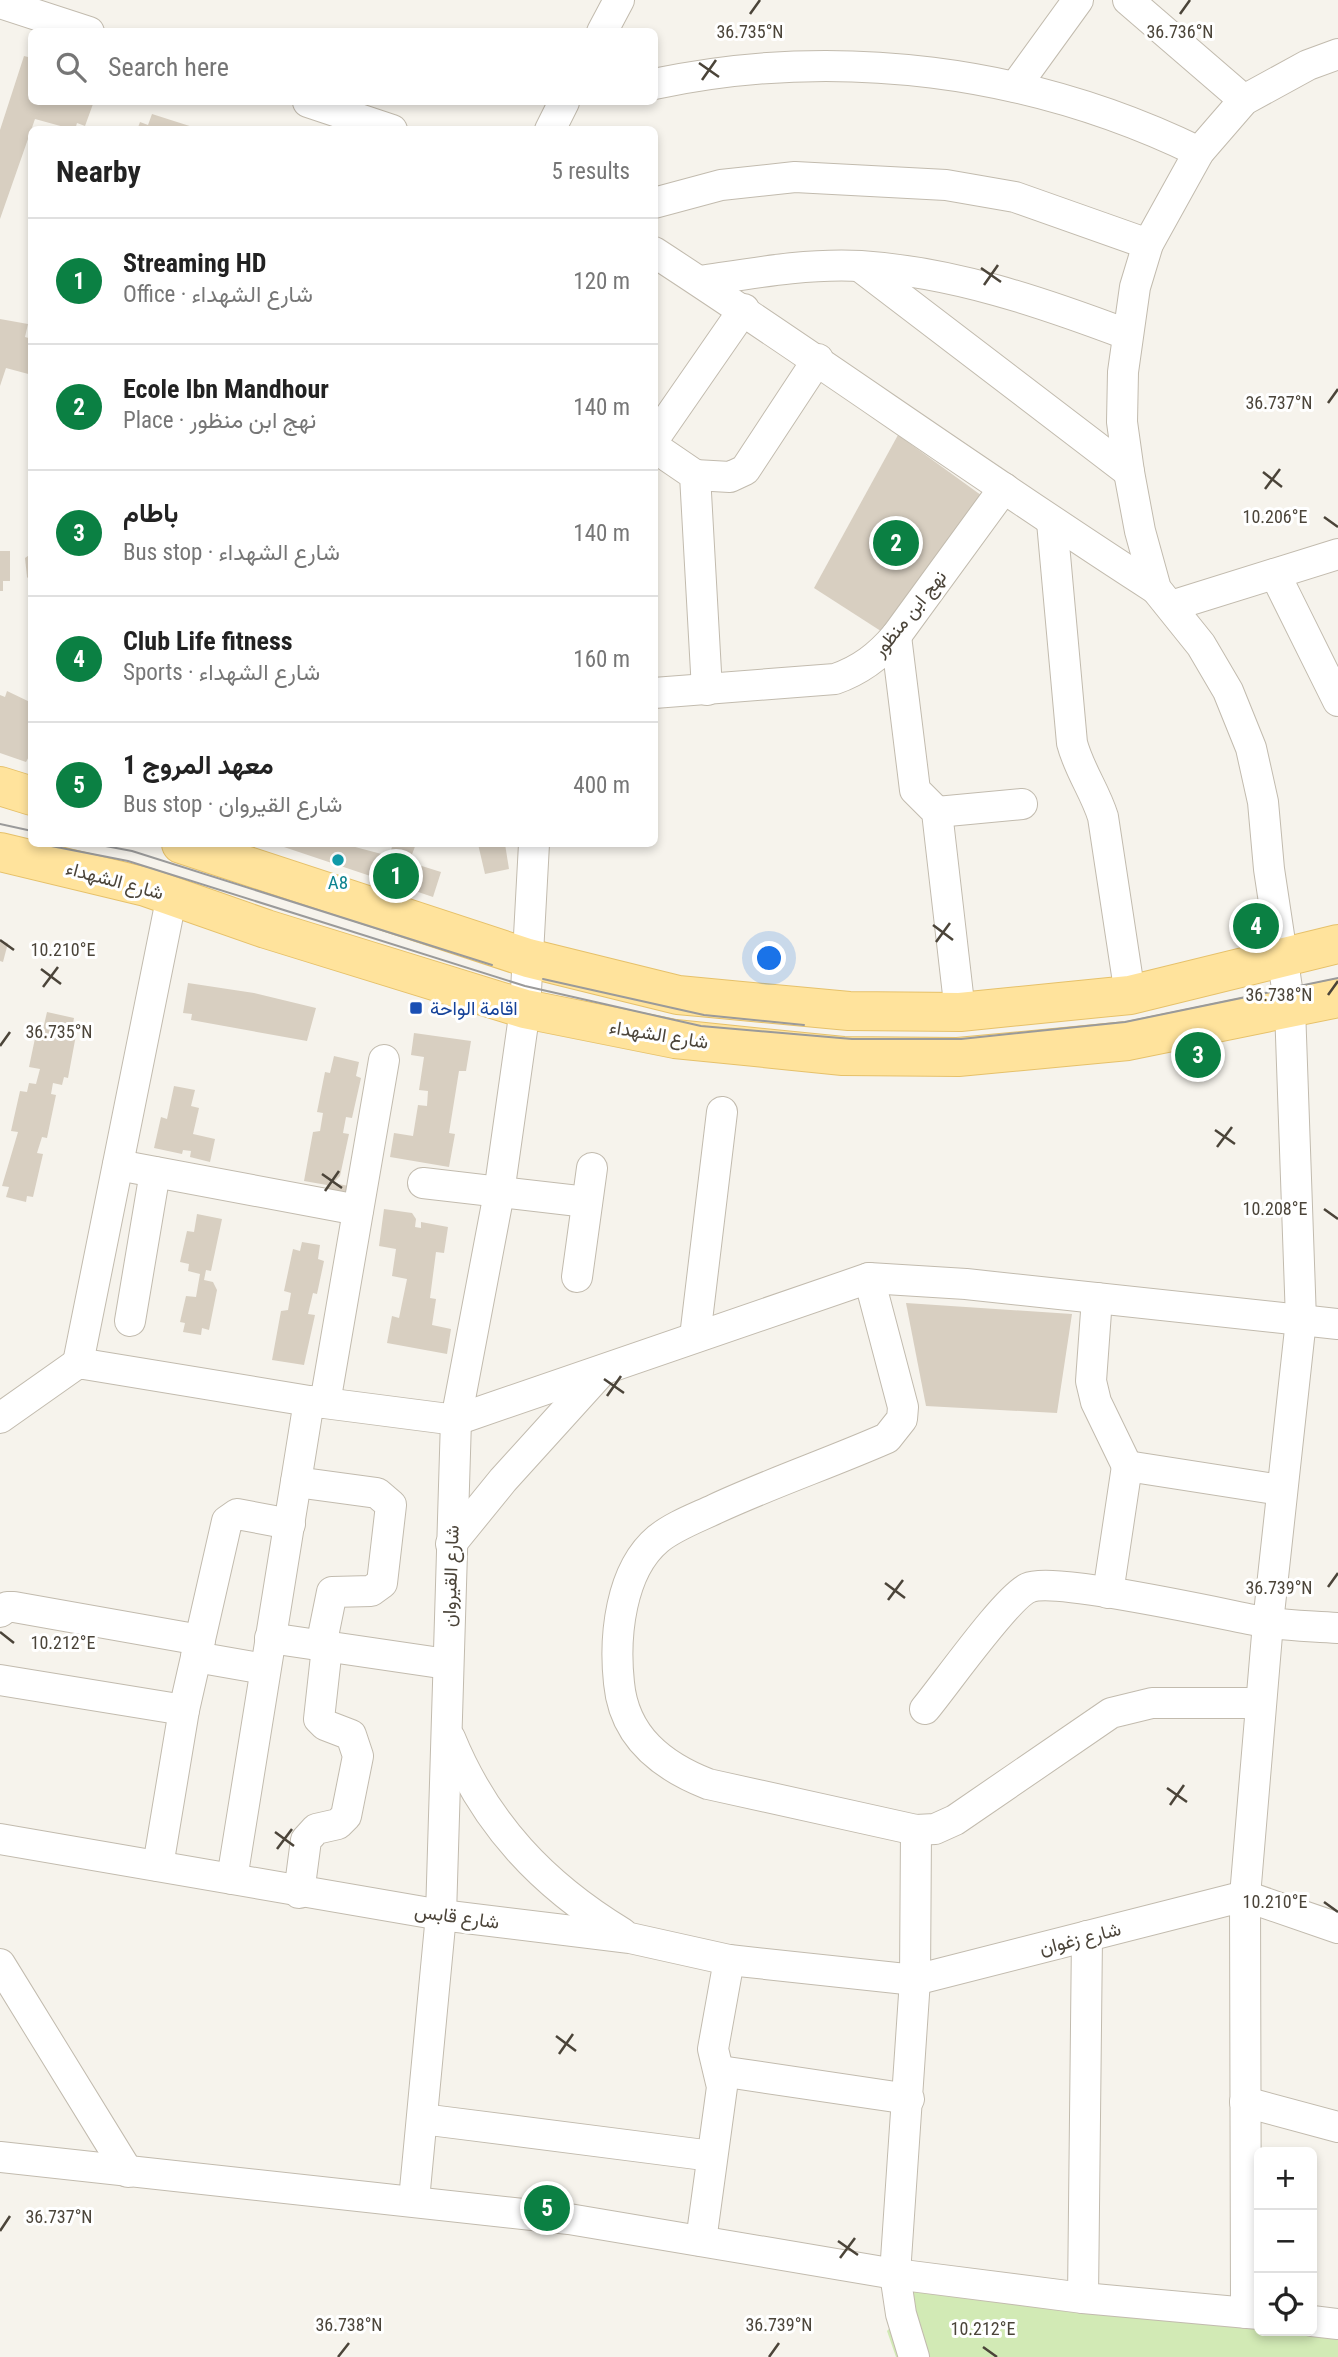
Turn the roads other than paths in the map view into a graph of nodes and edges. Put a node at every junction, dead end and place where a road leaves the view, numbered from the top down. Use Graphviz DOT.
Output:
graph roads {
  1 [pos="619,0"];
  2 [pos="1078,0"];
  3 [pos="1128,0"];
  4 [pos="0,3"];
  5 [pos="77,28"];
  6 [pos="604,28"];
  7 [pos="1338,54"];
  8 [pos="658,83"];
  9 [pos="1014,87"];
  10 [pos="1244,100"];
  11 [pos="318,105"];
  12 [pos="380,126"];
  13 [pos="1199,152"];
  14 [pos="658,202"];
  15 [pos="1148,244"];
  16 [pos="658,259"];
  17 [pos="860,266"];
  18 [pos="701,281"];
  19 [pos="744,309"];
  20 [pos="1126,334"];
  21 [pos="818,359"];
  22 [pos="658,433"];
  23 [pos="658,450"];
  24 [pos="1129,472"];
  25 [pos="695,475"];
  26 [pos="1004,488"];
  27 [pos="1052,522"];
  28 [pos="1338,554"];
  29 [pos="1275,573"];
  30 [pos="1164,597"];
  31 [pos="897,636"];
  32 [pos="707,690"];
  33 [pos="658,693"];
  34 [pos="1338,701"];
  35 [pos="0,786"];
  36 [pos="28,795"];
  37 [pos="1022,804"];
  38 [pos="937,812"];
  39 [pos="190,847"];
  40 [pos="534,847"];
  41 [pos="0,852"];
  42 [pos="172,895"];
  43 [pos="1338,944"];
  44 [pos="528,958"];
  45 [pos="1283,960"];
  46 [pos="1130,995"];
  47 [pos="1338,998"];
  48 [pos="1290,1008"];
  49 [pos="525,1009"];
  50 [pos="960,1012"];
  51 [pos="384,1060"];
  52 [pos="722,1112"];
  53 [pos="117,1165"];
  54 [pos="592,1168"];
  55 [pos="155,1172"];
  56 [pos="423,1183"];
  57 [pos="499,1193"];
  58 [pos="587,1202"];
  59 [pos="358,1210"];
  60 [pos="577,1277"];
  61 [pos="869,1278"];
  62 [pos="1097,1298"];
  63 [pos="1301,1320"];
  64 [pos="130,1321"];
  65 [pos="1338,1324"];
  66 [pos="695,1337"];
  67 [pos="78,1363"];
  68 [pos="603,1370"];
  69 [pos="317,1402"];
  70 [pos="0,1418"];
  71 [pos="456,1420"];
  72 [pos="1128,1466"];
  73 [pos="296,1482"];
  74 [pos="1281,1490"];
  75 [pos="290,1524"];
  76 [pos="451,1544"];
  77 [pos="1108,1593"];
  78 [pos="0,1612"];
  79 [pos="1268,1623"];
  80 [pos="1338,1628"];
  81 [pos="271,1638"];
  82 [pos="324,1646"];
  83 [pos="198,1648"];
  84 [pos="447,1664"];
  85 [pos="265,1669"];
  86 [pos="0,1680"];
  87 [pos="1260,1703"];
  88 [pos="925,1709"];
  89 [pos="184,1710"];
  90 [pos="445,1728"];
  91 [pos="916,1830"];
  92 [pos="0,1839"];
  93 [pos="158,1866"];
  94 [pos="232,1879"];
  95 [pos="299,1892"];
  96 [pos="1245,1896"];
  97 [pos="441,1915"];
  98 [pos="1338,1928"];
  99 [pos="1087,1936"];
  100 [pos="631,1938"];
  101 [pos="729,1959"];
  102 [pos="0,1964"];
  103 [pos="915,1980"];
  104 [pos="720,2071"];
  105 [pos="909,2099"];
  106 [pos="1245,2102"];
  107 [pos="422,2119"];
  108 [pos="1338,2127"];
  109 [pos="712,2156"];
  110 [pos="0,2157"];
  111 [pos="128,2172"];
  112 [pos="414,2200"];
  113 [pos="701,2241"];
  114 [pos="895,2274"];
  115 [pos="1083,2298"];
  116 [pos="1252,2314"];
  117 [pos="1317,2322"];
  118 [pos="1338,2324"];
  119 [pos="914,2357"];
  1 -- 6 [label="street"];
  2 -- 9 [label="street"];
  3 -- 10 [label="street"];
  4 -- 5 [label="street"];
  7 -- 10 [label="street"];
  8 -- 9 [label="street"];
  9 -- 13 [label="street"];
  10 -- 13 [label="street"];
  11 -- 12 [label="street"];
  13 -- 15 [label="street"];
  14 -- 15 [label="street"];
  15 -- 20 [label="street"];
  16 -- 18 [label="street"];
  17 -- 18 [label="street"];
  17 -- 20 [label="street"];
  17 -- 24 [label="street"];
  18 -- 19 [label="street"];
  19 -- 21 [label="street"];
  19 -- 22 [label="street"];
  20 -- 24 [label="street"];
  21 -- 25 [label="street"];
  21 -- 26 [label="street"];
  23 -- 25 [label="street"];
  24 -- 30 [label="street"];
  25 -- 32 [label="street"];
  26 -- 27 [label="street"];
  26 -- 31 [label="street, نهج ابن منظور"];
  27 -- 30 [label="street"];
  27 -- 46 [label="street"];
  28 -- 29 [label="street"];
  29 -- 30 [label="street"];
  29 -- 34 [label="street"];
  30 -- 45 [label="street"];
  31 -- 32 [label="street, نهج ابن منظور"];
  31 -- 38 [label="street"];
  32 -- 33 [label="street, نهج ابن منظور"];
  35 -- 36 [label="main road"];
  37 -- 38 [label="street"];
  38 -- 50 [label="street"];
  39 -- 44 [label="main road"];
  40 -- 44 [label="street, شارع القيروان"];
  41 -- 42 [label="main road, شارع الشهداء"];
  42 -- 49 [label="main road, شارع الشهداء"];
  42 -- 53 [label="street"];
  43 -- 45 [label="main road"];
  44 -- 49 [label="street, شارع القيروان"];
  44 -- 50 [label="main road"];
  45 -- 46 [label="main road"];
  45 -- 48 [label="street"];
  46 -- 50 [label="main road"];
  47 -- 48 [label="main road, شارع الشهداء"];
  48 -- 49 [label="main road, شارع الشهداء"];
  48 -- 63 [label="street"];
  49 -- 57 [label="street, شارع القيروان"];
  51 -- 59 [label="street"];
  52 -- 66 [label="street"];
  53 -- 55 [label="street"];
  53 -- 67 [label="street"];
  54 -- 58 [label="street"];
  55 -- 59 [label="street"];
  55 -- 64 [label="street"];
  56 -- 57 [label="street"];
  57 -- 58 [label="street"];
  57 -- 71 [label="street, شارع القيروان"];
  58 -- 60 [label="street"];
  59 -- 69 [label="street"];
  61 -- 62 [label="street"];
  61 -- 66 [label="street"];
  61 -- 91 [label="street"];
  62 -- 63 [label="street"];
  62 -- 72 [label="street"];
  63 -- 65 [label="street"];
  63 -- 74 [label="street"];
  66 -- 68 [label="street"];
  67 -- 69 [label="street"];
  67 -- 70 [label="street"];
  68 -- 71 [label="street"];
  68 -- 76 [label="street"];
  69 -- 71 [label="street"];
  69 -- 73 [label="street"];
  71 -- 76 [label="street, شارع القيروان"];
  72 -- 74 [label="street"];
  72 -- 77 [label="street"];
  73 -- 75 [label="street"];
  73 -- 82 [label="street"];
  74 -- 79 [label="street"];
  75 -- 81 [label="street"];
  75 -- 83 [label="street"];
  76 -- 84 [label="street, شارع القيروان"];
  77 -- 79 [label="street"];
  77 -- 88 [label="street"];
  78 -- 83 [label="street"];
  79 -- 80 [label="street"];
  79 -- 87 [label="street"];
  81 -- 82 [label="street"];
  81 -- 85 [label="street"];
  82 -- 84 [label="street"];
  82 -- 95 [label="street"];
  83 -- 85 [label="street"];
  83 -- 89 [label="street"];
  84 -- 90 [label="street, شارع القيروان"];
  85 -- 94 [label="street"];
  86 -- 89 [label="street"];
  87 -- 91 [label="street"];
  87 -- 96 [label="street"];
  89 -- 93 [label="street"];
  90 -- 97 [label="street, شارع القيروان"];
  90 -- 100 [label="street"];
  91 -- 103 [label="street"];
  92 -- 93 [label="street, شارع قابس"];
  93 -- 94 [label="street, شارع قابس"];
  94 -- 95 [label="street, شارع قابس"];
  95 -- 97 [label="street, شارع قابس"];
  96 -- 98 [label="street"];
  96 -- 99 [label="street, شارع زغوان"];
  96 -- 106 [label="street"];
  97 -- 100 [label="street, شارع قابس"];
  97 -- 107 [label="street, شارع القيروان"];
  99 -- 103 [label="street, شارع زغوان"];
  99 -- 115 [label="street"];
  100 -- 101 [label="street, شارع قابس"];
  101 -- 103 [label="street, شارع قابس"];
  101 -- 104 [label="street"];
  102 -- 111 [label="street"];
  103 -- 105 [label="street"];
  104 -- 105 [label="street"];
  104 -- 109 [label="street"];
  105 -- 114 [label="street"];
  106 -- 108 [label="street"];
  106 -- 116 [label="street"];
  107 -- 109 [label="street"];
  107 -- 112 [label="street, شارع القيروان"];
  109 -- 113 [label="street"];
  110 -- 111 [label="street"];
  111 -- 112 [label="street"];
  112 -- 113 [label="street"];
  113 -- 114 [label="street"];
  114 -- 115 [label="street"];
  114 -- 119 [label="street"];
  115 -- 116 [label="street"];
  117 -- 118 [label="street"];
}
